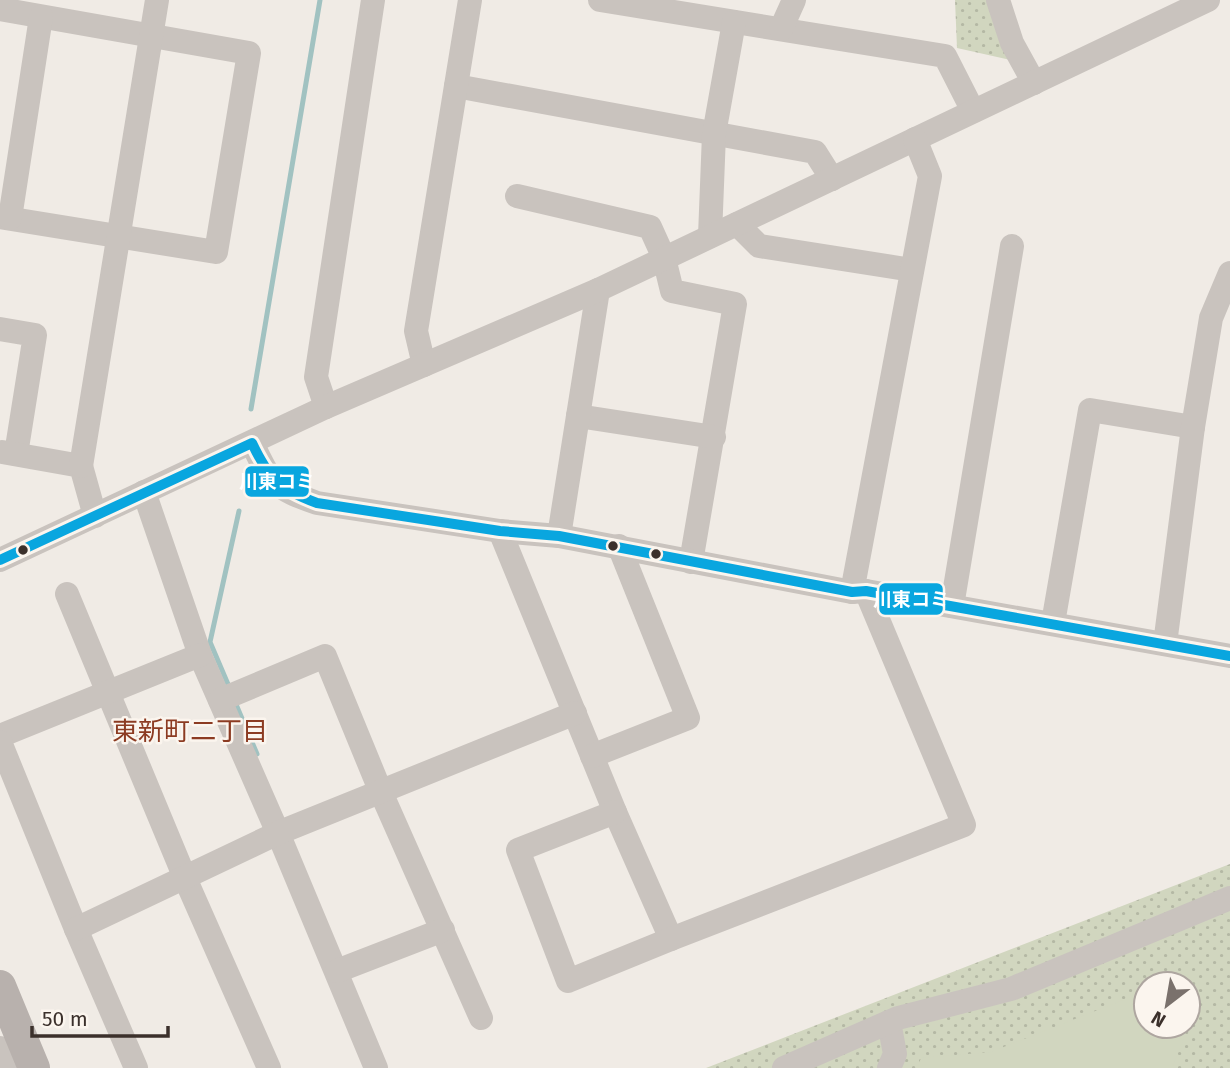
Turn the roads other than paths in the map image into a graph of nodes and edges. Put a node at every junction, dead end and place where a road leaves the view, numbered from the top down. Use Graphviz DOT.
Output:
graph roads {
  1 [pos="157,0"];
  2 [pos="373,0"];
  3 [pos="470,0"];
  4 [pos="600,0"];
  5 [pos="794,0"];
  6 [pos="998,0"];
  7 [pos="1208,0"];
  8 [pos="644,3"];
  9 [pos="0,9"];
  10 [pos="41,17"];
  11 [pos="734,22"];
  12 [pos="781,29"];
  13 [pos="152,37"];
  14 [pos="1034,83"];
  15 [pos="456,86"];
  16 [pos="973,111"];
  17 [pos="714,134"];
  18 [pos="915,139"];
  19 [pos="832,178"];
  20 [pos="517,197"];
  21 [pos="5,217"];
  22 [pos="737,223"];
  23 [pos="118,236"];
  24 [pos="710,236"];
  25 [pos="1012,246"];
  26 [pos="664,258"];
  27 [pos="912,270"];
  28 [pos="1230,273"];
  29 [pos="598,290"];
  30 [pos="0,329"];
  31 [pos="424,365"];
  32 [pos="326,407"];
  33 [pos="578,416"];
  34 [pos="1193,427"];
  35 [pos="713,438"];
  36 [pos="252,443"];
  37 [pos="8,453"];
  38 [pos="81,466"];
  39 [pos="144,492"];
  40 [pos="95,516"];
  41 [pos="500,531"];
  42 [pos="559,536"];
  43 [pos="619,546"];
  44 [pos="0,560"];
  45 [pos="691,562"];
  46 [pos="859,592"];
  47 [pos="67,594"];
  48 [pos="952,606"];
  49 [pos="1053,624"];
  50 [pos="1165,644"];
  51 [pos="200,655"];
  52 [pos="1230,656"];
  53 [pos="109,692"];
  54 [pos="220,700"];
  55 [pos="575,713"];
  56 [pos="0,736"];
  57 [pos="0,742"];
  58 [pos="592,756"];
  59 [pos="380,790"];
  60 [pos="615,812"];
  61 [pos="278,833"];
  62 [pos="185,878"];
  63 [pos="1230,898"];
  64 [pos="76,929"];
  65 [pos="443,930"];
  66 [pos="671,939"];
  67 [pos="337,971"];
  68 [pos="0,986"];
  69 [pos="481,1018"];
  70 [pos="889,1022"];
  71 [pos="10,1062"];
  72 [pos="368,1066"];
  73 [pos="136,1068"];
  74 [pos="269,1068"];
  75 [pos="784,1068"];
  76 [pos="890,1068"];
  1 -- 13 [label="street"];
  2 -- 32 [label="street"];
  3 -- 15 [label="street"];
  4 -- 8 [label="street"];
  5 -- 12 [label="street"];
  6 -- 14 [label="street"];
  7 -- 14 [label="street"];
  8 -- 11 [label="street"];
  9 -- 10 [label="street"];
  10 -- 13 [label="street"];
  10 -- 21 [label="street"];
  11 -- 12 [label="street"];
  11 -- 17 [label="street"];
  12 -- 16 [label="street"];
  13 -- 23 [label="street"];
  13 -- 23 [label="street"];
  14 -- 16 [label="street"];
  15 -- 17 [label="street"];
  15 -- 31 [label="street"];
  16 -- 18 [label="street"];
  17 -- 19 [label="street"];
  17 -- 24 [label="street"];
  18 -- 19 [label="street"];
  18 -- 27 [label="street"];
  19 -- 22 [label="street"];
  20 -- 26 [label="street"];
  21 -- 23 [label="street"];
  22 -- 24 [label="street"];
  22 -- 27 [label="street"];
  23 -- 38 [label="street"];
  24 -- 26 [label="street"];
  25 -- 48 [label="street"];
  26 -- 29 [label="street"];
  26 -- 35 [label="street"];
  27 -- 46 [label="street"];
  28 -- 34 [label="street"];
  29 -- 31 [label="street"];
  29 -- 33 [label="street"];
  30 -- 37 [label="street"];
  31 -- 32 [label="street"];
  32 -- 36 [label="street"];
  33 -- 35 [label="street"];
  33 -- 42 [label="street"];
  34 -- 49 [label="street"];
  34 -- 50 [label="street"];
  35 -- 45 [label="street"];
  36 -- 39 [label="street"];
  36 -- 41 [label="street"];
  37 -- 38 [label="street"];
  38 -- 40 [label="street"];
  39 -- 40 [label="street"];
  39 -- 51 [label="street"];
  40 -- 44 [label="street"];
  41 -- 42 [label="street"];
  41 -- 55 [label="street"];
  42 -- 43 [label="street"];
  43 -- 45 [label="street"];
  43 -- 58 [label="street"];
  45 -- 46 [label="street"];
  46 -- 48 [label="street"];
  46 -- 66 [label="street"];
  47 -- 53 [label="street"];
  48 -- 49 [label="street"];
  49 -- 50 [label="street"];
  50 -- 52 [label="street"];
  51 -- 53 [label="street"];
  51 -- 54 [label="street"];
  53 -- 56 [label="street"];
  53 -- 62 [label="street"];
  54 -- 59 [label="street"];
  54 -- 61 [label="street"];
  55 -- 58 [label="street"];
  55 -- 59 [label="street"];
  57 -- 64 [label="street"];
  58 -- 60 [label="street"];
  59 -- 61 [label="street"];
  59 -- 65 [label="street"];
  60 -- 66 [label="street"];
  60 -- 66 [label="street"];
  61 -- 62 [label="street"];
  61 -- 67 [label="street"];
  62 -- 64 [label="street"];
  62 -- 74 [label="street"];
  63 -- 70 [label="street"];
  64 -- 73 [label="street"];
  65 -- 67 [label="street"];
  65 -- 69 [label="street"];
  67 -- 72 [label="street"];
  68 -- 71 [label="main road"];
  70 -- 75 [label="street"];
  70 -- 76 [label="street"];
}
